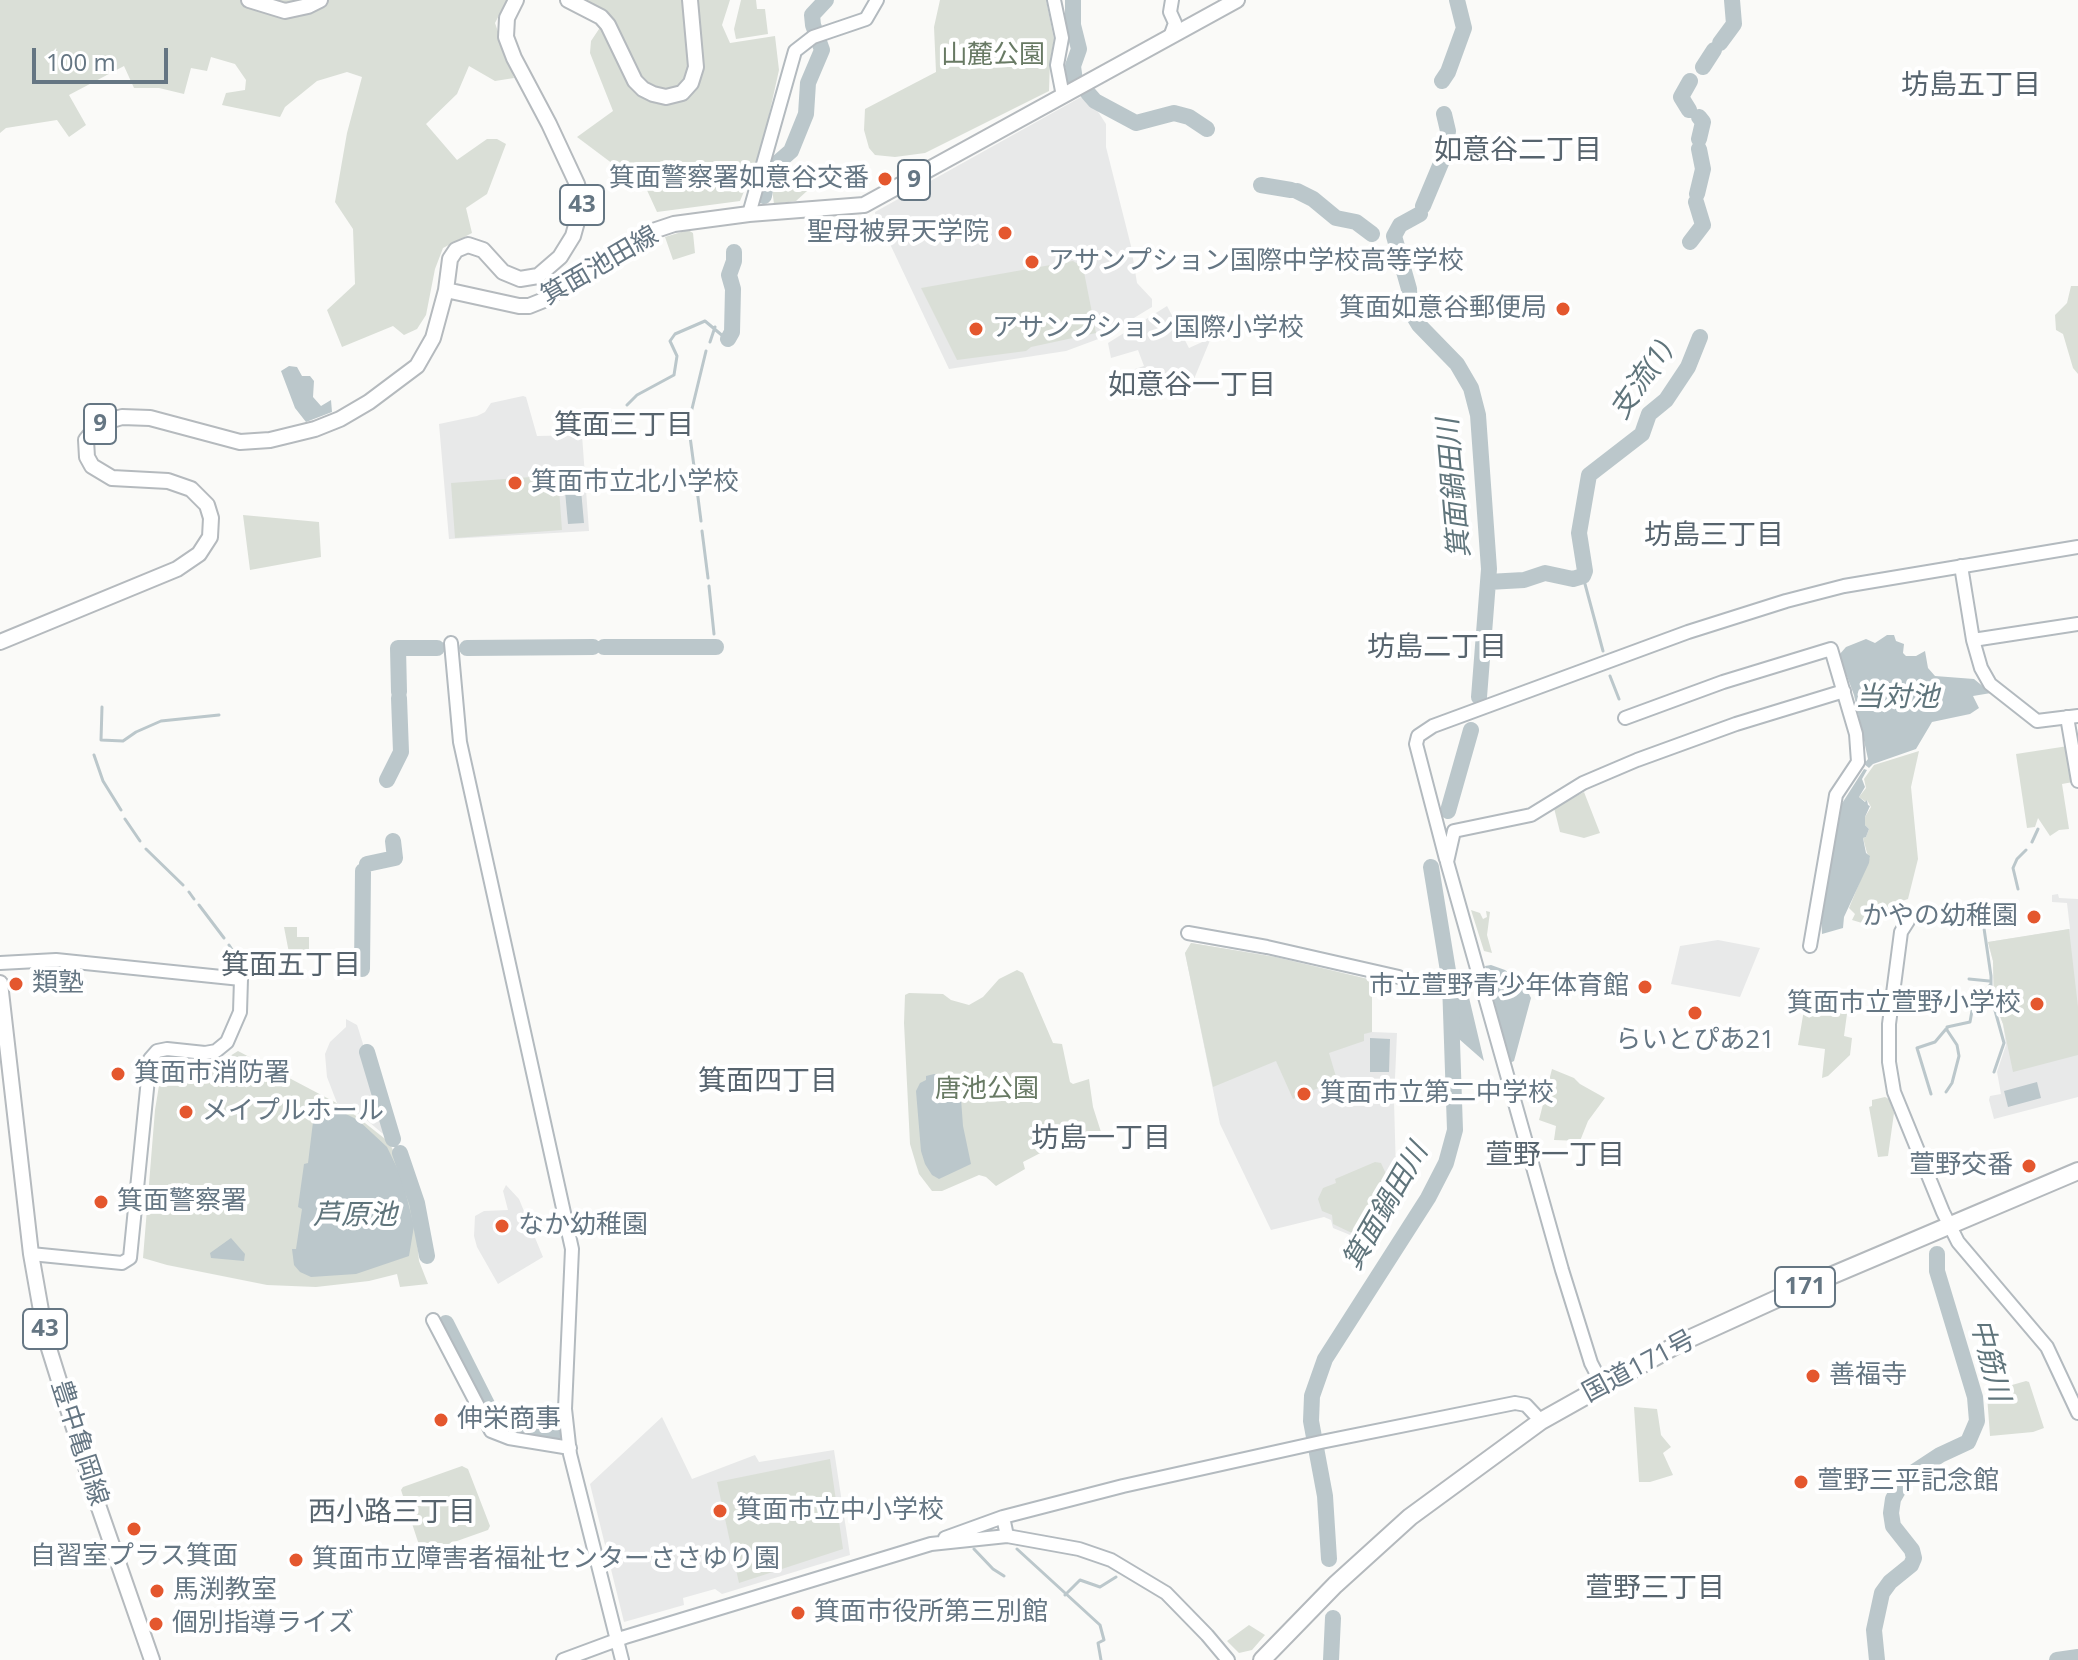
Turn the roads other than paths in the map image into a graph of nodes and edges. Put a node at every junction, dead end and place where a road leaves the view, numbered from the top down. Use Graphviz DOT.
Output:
graph roads {
  1 [pos="249,0"];
  2 [pos="320,0"];
  3 [pos="516,0"];
  4 [pos="568,0"];
  5 [pos="690,0"];
  6 [pos="877,0"];
  7 [pos="1054,0"];
  8 [pos="1172,0"];
  9 [pos="1237,0"];
  10 [pos="1170,37"];
  11 [pos="1063,96"];
  12 [pos="749,214"];
  13 [pos="446,290"];
  14 [pos="2078,547"];
  15 [pos="1961,566"];
  16 [pos="2078,624"];
  17 [pos="1973,640"];
  18 [pos="0,642"];
  19 [pos="451,643"];
  20 [pos="1844,691"];
  21 [pos="2073,716"];
  22 [pos="1625,718"];
  23 [pos="2078,781"];
  24 [pos="1447,862"];
  25 [pos="1908,921"];
  26 [pos="1188,933"];
  27 [pos="1810,946"];
  28 [pos="0,963"];
  29 [pos="1399,977"];
  30 [pos="0,983"];
  31 [pos="2078,1171"];
  32 [pos="1950,1225"];
  33 [pos="31,1254"];
  34 [pos="433,1320"];
  35 [pos="1603,1386"];
  36 [pos="2078,1413"];
  37 [pos="1541,1421"];
  38 [pos="570,1448"];
  39 [pos="1003,1517"];
  40 [pos="1007,1536"];
  41 [pos="931,1544"];
  42 [pos="616,1640"];
  43 [pos="152,1660"];
  44 [pos="563,1660"];
  45 [pos="622,1660"];
  46 [pos="1228,1660"];
  47 [pos="1262,1660"];
  1 -- 2 [label="main road"];
  3 -- 13 [label="main road, 43"];
  4 -- 5 [label="main road"];
  6 -- 12 [label="street"];
  7 -- 11 [label="street"];
  8 -- 10 [label="street"];
  9 -- 10 [label="main road, 箕面池田線 / 9"];
  10 -- 11 [label="main road, 箕面池田線 / 9"];
  11 -- 12 [label="main road, 箕面池田線 / 9"];
  12 -- 13 [label="main road, 箕面池田線 / 9"];
  13 -- 18 [label="main road, 9"];
  14 -- 15 [label="street"];
  15 -- 17 [label="street"];
  15 -- 24 [label="street"];
  16 -- 17 [label="street"];
  17 -- 21 [label="street"];
  19 -- 38 [label="street"];
  20 -- 22 [label="street"];
  20 -- 24 [label="street"];
  20 -- 27 [label="street"];
  21 -- 23 [label="street"];
  24 -- 35 [label="street"];
  25 -- 32 [label="street"];
  26 -- 29 [label="street"];
  28 -- 33 [label="street"];
  30 -- 33 [label="main road, 豊中亀岡線 / 43"];
  31 -- 32 [label="highway, 国道171号 / 171"];
  32 -- 35 [label="highway, 国道171号 / 171"];
  32 -- 36 [label="street"];
  33 -- 43 [label="main road, 豊中亀岡線 / 43"];
  34 -- 38 [label="street"];
  35 -- 37 [label="highway, 国道171号 / 171"];
  37 -- 39 [label="street"];
  37 -- 47 [label="highway, 国道171号 / 171"];
  38 -- 42 [label="street"];
  39 -- 40 [label="street"];
  39 -- 41 [label="street"];
  40 -- 41 [label="street"];
  40 -- 46 [label="street"];
  41 -- 42 [label="street"];
  42 -- 44 [label="street"];
  42 -- 45 [label="street"];
}
